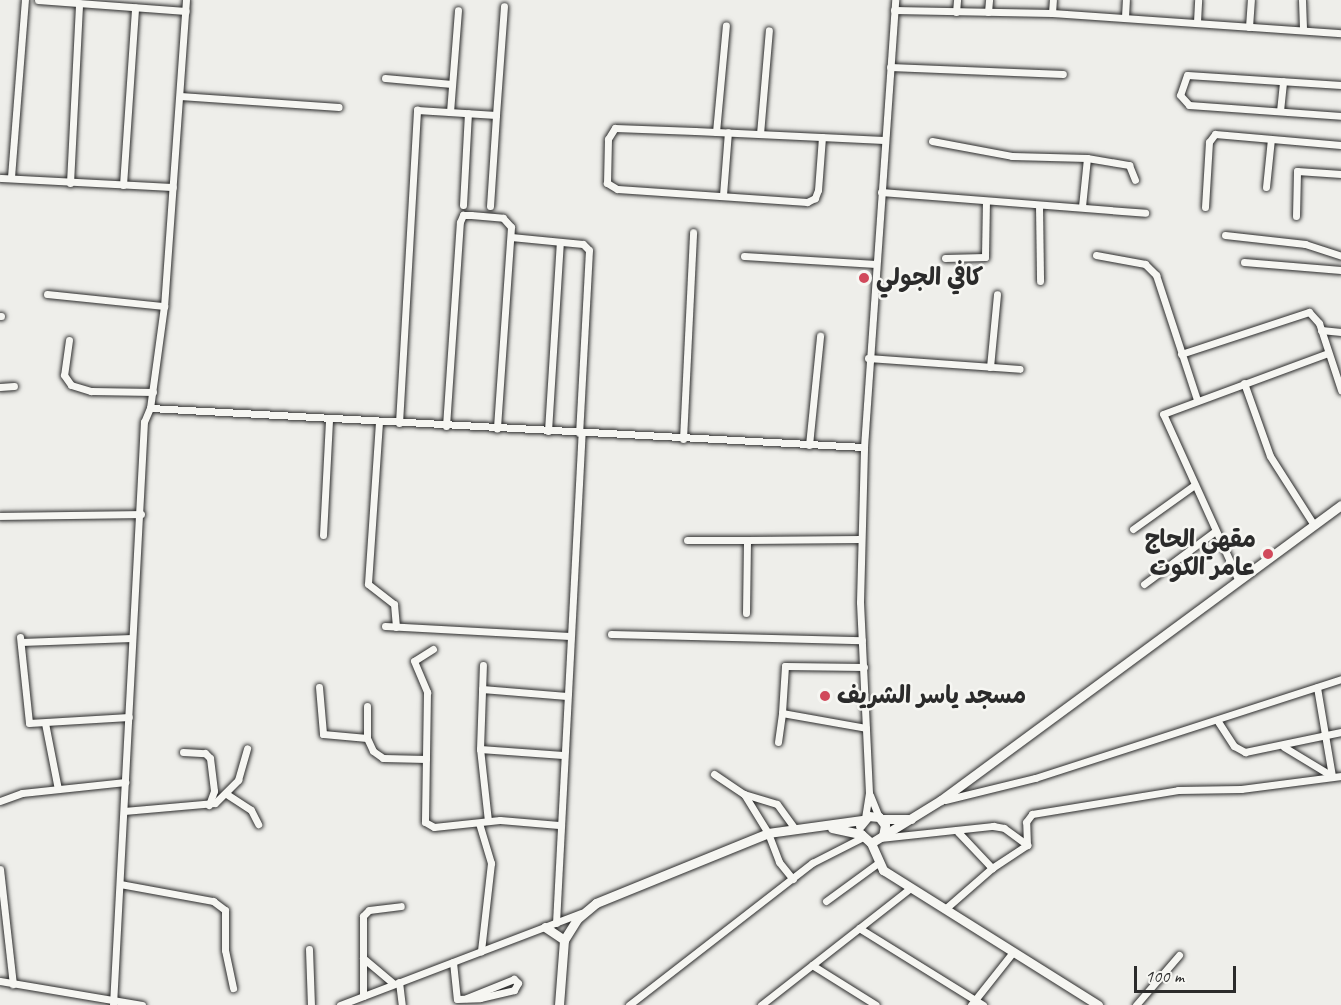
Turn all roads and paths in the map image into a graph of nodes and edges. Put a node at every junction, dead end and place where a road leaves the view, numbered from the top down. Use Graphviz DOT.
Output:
graph roads {
  1 [pos="25,0"];
  2 [pos="38,0"];
  3 [pos="186,0"];
  4 [pos="895,0"];
  5 [pos="957,0"];
  6 [pos="989,0"];
  7 [pos="1053,0"];
  8 [pos="1126,0"];
  9 [pos="1198,0"];
  10 [pos="1251,0"];
  11 [pos="1302,0"];
  12 [pos="80,3"];
  13 [pos="504,6"];
  14 [pos="135,7"];
  15 [pos="458,10"];
  16 [pos="894,10"];
  17 [pos="186,11"];
  18 [pos="956,12"];
  19 [pos="988,12"];
  20 [pos="1052,12"];
  21 [pos="1125,17"];
  22 [pos="1197,22"];
  23 [pos="726,25"];
  24 [pos="1249,27"];
  25 [pos="769,30"];
  26 [pos="1303,30"];
  27 [pos="1341,33"];
  28 [pos="890,67"];
  29 [pos="1063,74"];
  30 [pos="385,78"];
  31 [pos="1283,81"];
  32 [pos="452,84"];
  33 [pos="1341,85"];
  34 [pos="180,96"];
  35 [pos="339,107"];
  36 [pos="1280,111"];
  37 [pos="450,112"];
  38 [pos="468,114"];
  39 [pos="496,115"];
  40 [pos="1341,116"];
  41 [pos="716,132"];
  42 [pos="728,132"];
  43 [pos="760,134"];
  44 [pos="822,137"];
  45 [pos="1271,139"];
  46 [pos="884,140"];
  47 [pos="932,141"];
  48 [pos="1341,145"];
  49 [pos="1088,158"];
  50 [pos="1341,174"];
  51 [pos="0,177"];
  52 [pos="11,177"];
  53 [pos="1135,180"];
  54 [pos="70,183"];
  55 [pos="123,185"];
  56 [pos="173,187"];
  57 [pos="1266,187"];
  58 [pos="881,192"];
  59 [pos="723,195"];
  60 [pos="986,202"];
  61 [pos="463,205"];
  62 [pos="1039,205"];
  63 [pos="490,206"];
  64 [pos="1082,206"];
  65 [pos="1205,207"];
  66 [pos="1145,213"];
  67 [pos="1296,216"];
  68 [pos="693,232"];
  69 [pos="1225,235"];
  70 [pos="511,237"];
  71 [pos="560,242"];
  72 [pos="1096,255"];
  73 [pos="744,256"];
  74 [pos="1341,256"];
  75 [pos="945,258"];
  76 [pos="1244,262"];
  77 [pos="876,264"];
  78 [pos="1341,270"];
  79 [pos="1040,281"];
  80 [pos="47,294"];
  81 [pos="997,294"];
  82 [pos="164,306"];
  83 [pos="1321,330"];
  84 [pos="1341,332"];
  85 [pos="820,336"];
  86 [pos="69,340"];
  87 [pos="1328,352"];
  88 [pos="1181,354"];
  89 [pos="868,358"];
  90 [pos="990,367"];
  91 [pos="1020,369"];
  92 [pos="1244,383"];
  93 [pos="14,386"];
  94 [pos="0,387"];
  95 [pos="1341,390"];
  96 [pos="153,392"];
  97 [pos="1197,400"];
  98 [pos="150,408"];
  99 [pos="329,419"];
  100 [pos="379,422"];
  101 [pos="399,423"];
  102 [pos="446,426"];
  103 [pos="497,429"];
  104 [pos="548,431"];
  105 [pos="580,433"];
  106 [pos="683,439"];
  107 [pos="809,445"];
  108 [pos="864,447"];
  109 [pos="1193,486"];
  110 [pos="1341,505"];
  111 [pos="141,514"];
  112 [pos="0,516"];
  113 [pos="1314,525"];
  114 [pos="1133,530"];
  115 [pos="1214,532"];
  116 [pos="323,535"];
  117 [pos="861,539"];
  118 [pos="687,540"];
  119 [pos="747,540"];
  120 [pos="1238,579"];
  121 [pos="1144,584"];
  122 [pos="746,613"];
  123 [pos="385,626"];
  124 [pos="396,627"];
  125 [pos="611,634"];
  126 [pos="570,636"];
  127 [pos="132,638"];
  128 [pos="862,640"];
  129 [pos="433,649"];
  130 [pos="483,665"];
  131 [pos="864,667"];
  132 [pos="1341,679"];
  133 [pos="319,687"];
  134 [pos="1317,687"];
  135 [pos="482,689"];
  136 [pos="567,696"];
  137 [pos="367,706"];
  138 [pos="782,713"];
  139 [pos="129,717"];
  140 [pos="1217,720"];
  141 [pos="45,723"];
  142 [pos="866,728"];
  143 [pos="1341,732"];
  144 [pos="1325,737"];
  145 [pos="367,738"];
  146 [pos="778,742"];
  147 [pos="1284,747"];
  148 [pos="247,748"];
  149 [pos="480,749"];
  150 [pos="183,752"];
  151 [pos="563,755"];
  152 [pos="426,759"];
  153 [pos="714,774"];
  154 [pos="1332,776"];
  155 [pos="1341,776"];
  156 [pos="125,782"];
  157 [pos="58,789"];
  158 [pos="869,793"];
  159 [pos="744,794"];
  160 [pos="228,795"];
  161 [pos="941,800"];
  162 [pos="0,801"];
  163 [pos="209,805"];
  164 [pos="124,810"];
  165 [pos="880,818"];
  166 [pos="916,818"];
  167 [pos="863,819"];
  168 [pos="488,821"];
  169 [pos="479,823"];
  170 [pos="258,824"];
  171 [pos="560,825"];
  172 [pos="816,826"];
  173 [pos="794,827"];
  174 [pos="958,832"];
  175 [pos="768,833"];
  176 [pos="872,838"];
  177 [pos="1027,845"];
  178 [pos="878,863"];
  179 [pos="992,868"];
  180 [pos="0,869"];
  181 [pos="793,879"];
  182 [pos="120,884"];
  183 [pos="910,888"];
  184 [pos="826,901"];
  185 [pos="401,906"];
  186 [pos="945,909"];
  187 [pos="583,912"];
  188 [pos="556,923"];
  189 [pos="545,927"];
  190 [pos="859,928"];
  191 [pos="564,940"];
  192 [pos="309,950"];
  193 [pos="482,951"];
  194 [pos="1013,952"];
  195 [pos="1179,955"];
  196 [pos="363,958"];
  197 [pos="453,962"];
  198 [pos="812,965"];
  199 [pos="0,981"];
  200 [pos="396,983"];
  201 [pos="13,984"];
  202 [pos="233,988"];
  203 [pos="363,996"];
  204 [pos="466,998"];
  205 [pos="113,1002"];
  206 [pos="973,1002"];
  207 [pos="764,1004"];
  208 [pos="142,1005"];
  209 [pos="311,1005"];
  210 [pos="340,1005"];
  211 [pos="402,1005"];
  212 [pos="559,1005"];
  213 [pos="629,1005"];
  214 [pos="876,1005"];
  215 [pos="983,1005"];
  216 [pos="1098,1005"];
  217 [pos="1136,1005"];
  1 -- 52 [label="street"];
  2 -- 12 [label="street"];
  3 -- 17 [label="street"];
  4 -- 16 [label="street"];
  5 -- 18 [label="street"];
  6 -- 19 [label="street"];
  7 -- 20 [label="street"];
  8 -- 21 [label="street"];
  9 -- 22 [label="street"];
  10 -- 24 [label="street"];
  11 -- 26 [label="street"];
  12 -- 14 [label="street"];
  12 -- 54 [label="street"];
  13 -- 39 [label="street"];
  14 -- 17 [label="street"];
  14 -- 55 [label="street"];
  15 -- 32 [label="street"];
  16 -- 18 [label="street"];
  16 -- 28 [label="street"];
  17 -- 34 [label="street"];
  18 -- 19 [label="street"];
  19 -- 20 [label="street"];
  20 -- 21 [label="street"];
  21 -- 22 [label="street"];
  22 -- 24 [label="street"];
  23 -- 41 [label="street"];
  24 -- 26 [label="street"];
  25 -- 43 [label="street"];
  26 -- 27 [label="street"];
  28 -- 29 [label="street"];
  28 -- 46 [label="street"];
  30 -- 32 [label="street"];
  31 -- 33 [label="street"];
  31 -- 36 [label="street"];
  31 -- 36 [label="street"];
  32 -- 37 [label="street"];
  34 -- 35 [label="street"];
  34 -- 56 [label="street"];
  36 -- 40 [label="street"];
  37 -- 38 [label="street"];
  37 -- 101 [label="street"];
  38 -- 39 [label="street"];
  38 -- 61 [label="street"];
  39 -- 63 [label="street"];
  41 -- 42 [label="street"];
  41 -- 59 [label="street"];
  42 -- 43 [label="street"];
  42 -- 59 [label="street"];
  43 -- 44 [label="street"];
  44 -- 46 [label="street"];
  44 -- 59 [label="street"];
  45 -- 48 [label="street"];
  45 -- 57 [label="street"];
  45 -- 65 [label="street"];
  46 -- 58 [label="street"];
  47 -- 49 [label="street"];
  49 -- 53 [label="street"];
  49 -- 64 [label="street"];
  50 -- 67 [label="street"];
  51 -- 52 [label="street"];
  52 -- 54 [label="street"];
  54 -- 55 [label="street"];
  55 -- 56 [label="street"];
  56 -- 82 [label="street"];
  58 -- 60 [label="street"];
  58 -- 77 [label="street"];
  60 -- 62 [label="street"];
  60 -- 75 [label="street"];
  62 -- 64 [label="street"];
  62 -- 79 [label="street"];
  64 -- 66 [label="street"];
  68 -- 106 [label="street"];
  69 -- 74 [label="street"];
  70 -- 71 [label="street"];
  70 -- 102 [label="street"];
  70 -- 103 [label="street"];
  71 -- 104 [label="street"];
  71 -- 105 [label="street"];
  72 -- 88 [label="street"];
  73 -- 77 [label="street"];
  76 -- 78 [label="street"];
  77 -- 89 [label="street"];
  80 -- 82 [label="street"];
  81 -- 90 [label="street"];
  82 -- 96 [label="street"];
  83 -- 84 [label="street"];
  83 -- 87 [label="street"];
  83 -- 88 [label="street"];
  85 -- 107 [label="street"];
  86 -- 96 [label="street"];
  87 -- 92 [label="street"];
  87 -- 95 [label="street"];
  88 -- 97 [label="street"];
  89 -- 90 [label="street"];
  89 -- 108 [label="street"];
  90 -- 91 [label="street"];
  92 -- 97 [label="street"];
  92 -- 113 [label="street"];
  93 -- 94 [label="street"];
  96 -- 98 [label="street"];
  97 -- 109 [label="street"];
  98 -- 99 [label="street"];
  98 -- 111 [label="street"];
  99 -- 100 [label="street"];
  99 -- 116 [label="street"];
  100 -- 101 [label="street"];
  100 -- 124 [label="street"];
  101 -- 102 [label="street"];
  102 -- 103 [label="street"];
  103 -- 104 [label="street"];
  104 -- 105 [label="street"];
  105 -- 106 [label="street"];
  105 -- 126 [label="street"];
  106 -- 107 [label="street"];
  107 -- 108 [label="street"];
  108 -- 117 [label="street"];
  109 -- 114 [label="street"];
  109 -- 115 [label="street"];
  110 -- 113 [label="main road"];
  111 -- 112 [label="street"];
  111 -- 127 [label="street"];
  113 -- 120 [label="main road"];
  115 -- 120 [label="street"];
  115 -- 121 [label="street"];
  117 -- 119 [label="street"];
  117 -- 128 [label="street"];
  118 -- 119 [label="street"];
  119 -- 122 [label="street"];
  120 -- 161 [label="main road"];
  123 -- 124 [label="street"];
  124 -- 126 [label="street"];
  125 -- 128 [label="street"];
  126 -- 136 [label="street"];
  127 -- 139 [label="street"];
  127 -- 141 [label="street"];
  128 -- 131 [label="street"];
  129 -- 152 [label="street"];
  130 -- 135 [label="street"];
  131 -- 138 [label="street"];
  131 -- 142 [label="street"];
  132 -- 134 [label="street"];
  133 -- 145 [label="street"];
  134 -- 140 [label="street"];
  134 -- 144 [label="street"];
  135 -- 136 [label="street"];
  135 -- 149 [label="street"];
  136 -- 151 [label="street"];
  137 -- 145 [label="street"];
  138 -- 142 [label="street"];
  138 -- 146 [label="street"];
  139 -- 141 [label="street"];
  139 -- 156 [label="street"];
  140 -- 147 [label="street"];
  140 -- 161 [label="street"];
  141 -- 157 [label="street"];
  142 -- 158 [label="street"];
  143 -- 144 [label="street"];
  144 -- 147 [label="street"];
  144 -- 154 [label="street"];
  145 -- 152 [label="street"];
  147 -- 154 [label="street"];
  148 -- 160 [label="street"];
  149 -- 151 [label="street"];
  149 -- 168 [label="street"];
  150 -- 163 [label="street"];
  151 -- 171 [label="street"];
  152 -- 169 [label="street"];
  153 -- 159 [label="street"];
  154 -- 155 [label="street"];
  154 -- 177 [label="street"];
  156 -- 157 [label="street"];
  156 -- 164 [label="street"];
  157 -- 162 [label="street"];
  158 -- 165 [label="street"];
  158 -- 167 [label="street"];
  159 -- 173 [label="street"];
  159 -- 175 [label="street"];
  160 -- 163 [label="street"];
  160 -- 170 [label="street"];
  161 -- 166 [label="main road"];
  163 -- 164 [label="street"];
  164 -- 182 [label="street"];
  165 -- 166 [label="main road"];
  165 -- 167 [label="main road"];
  165 -- 176 [label="main road"];
  166 -- 176 [label="main road"];
  167 -- 172 [label="main road"];
  167 -- 176 [label="main road"];
  168 -- 169 [label="street"];
  168 -- 171 [label="street"];
  169 -- 193 [label="street"];
  171 -- 188 [label="street"];
  172 -- 173 [label="main road"];
  172 -- 176 [label="main road"];
  173 -- 175 [label="main road"];
  174 -- 176 [label="street"];
  174 -- 177 [label="street"];
  174 -- 179 [label="street"];
  175 -- 181 [label="street"];
  175 -- 187 [label="main road"];
  176 -- 178 [label="main road"];
  176 -- 181 [label="street"];
  177 -- 179 [label="street"];
  178 -- 183 [label="main road"];
  178 -- 184 [label="street"];
  179 -- 186 [label="street"];
  180 -- 201 [label="street"];
  181 -- 213 [label="street"];
  182 -- 202 [label="street"];
  182 -- 205 [label="street"];
  183 -- 186 [label="main road"];
  183 -- 190 [label="street"];
  185 -- 196 [label="street"];
  186 -- 194 [label="main road"];
  187 -- 188 [label="street"];
  187 -- 191 [label="main road"];
  188 -- 189 [label="street"];
  189 -- 191 [label="main road"];
  189 -- 193 [label="street"];
  190 -- 198 [label="street"];
  190 -- 206 [label="street"];
  191 -- 212 [label="main road"];
  192 -- 209 [label="street"];
  193 -- 197 [label="street"];
  194 -- 206 [label="street"];
  194 -- 216 [label="main road"];
  195 -- 217 [label="street"];
  196 -- 200 [label="street"];
  196 -- 203 [label="street"];
  197 -- 200 [label="street"];
  197 -- 204 [label="street"];
  198 -- 207 [label="street"];
  198 -- 214 [label="street"];
  199 -- 201 [label="street"];
  200 -- 203 [label="street"];
  200 -- 211 [label="street"];
  201 -- 205 [label="street"];
  203 -- 210 [label="street"];
  204 -- 204 [label="street"];
  205 -- 208 [label="street"];
  206 -- 215 [label="street"];
}
